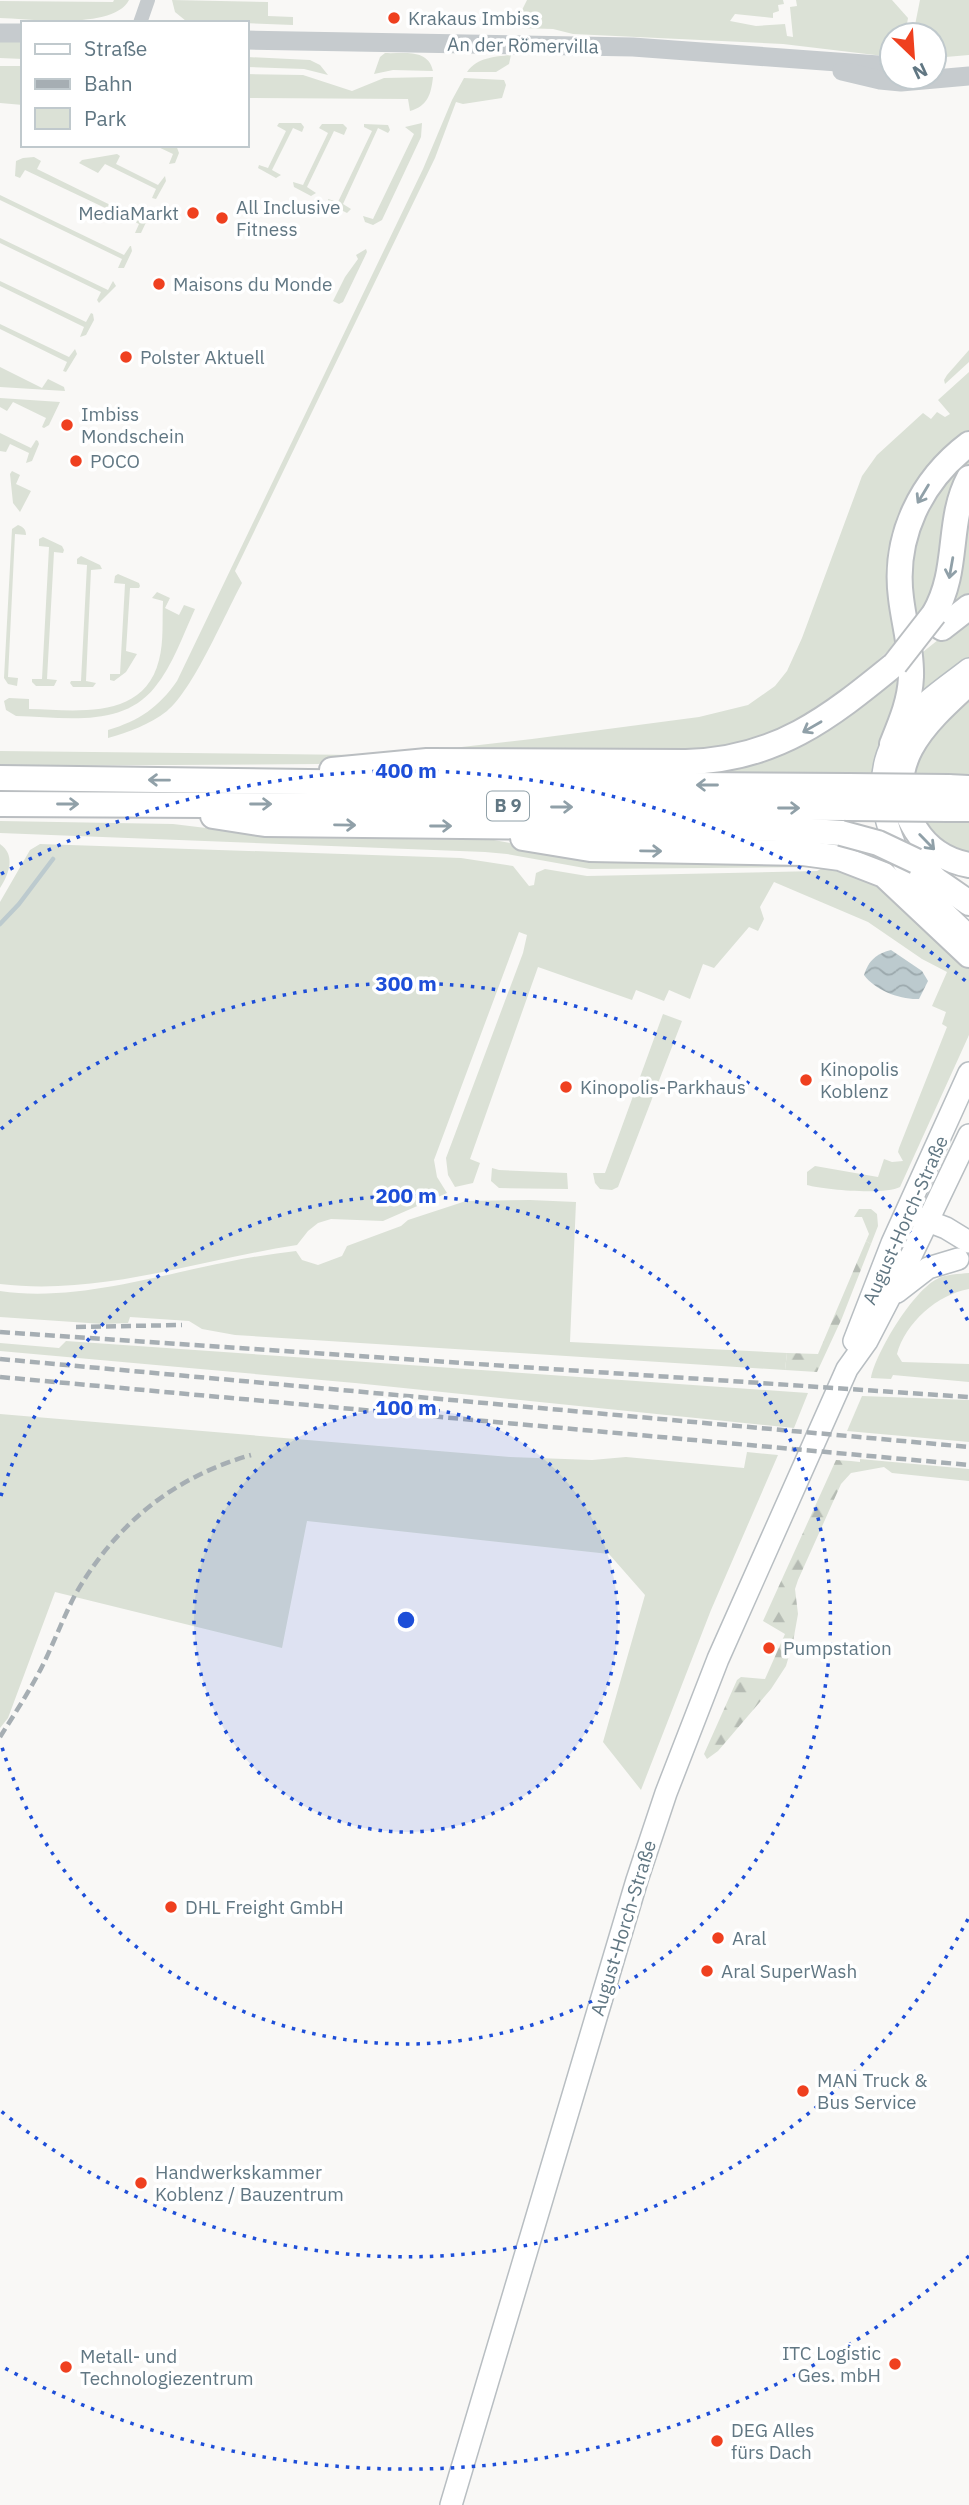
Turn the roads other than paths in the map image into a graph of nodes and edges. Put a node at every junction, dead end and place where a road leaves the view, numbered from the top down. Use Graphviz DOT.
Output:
graph roads {
  1 [pos="148,0"];
  2 [pos="141,21"];
  3 [pos="0,33"];
  4 [pos="21,33"];
  5 [pos="248,40"];
  6 [pos="798,60"];
  7 [pos="878,65"];
  8 [pos="969,66"];
  9 [pos="948,67"];
  10 [pos="969,77"];
  11 [pos="969,444"];
  12 [pos="969,478"];
  13 [pos="969,607"];
  14 [pos="938,621"];
  15 [pos="969,669"];
  16 [pos="969,683"];
  17 [pos="892,744"];
  18 [pos="0,778"];
  19 [pos="227,781"];
  20 [pos="848,797"];
  21 [pos="958,798"];
  22 [pos="0,804"];
  23 [pos="168,804"];
  24 [pos="488,827"];
  25 [pos="916,862"];
  26 [pos="969,865"];
  27 [pos="969,886"];
  28 [pos="969,903"];
  29 [pos="969,936"];
  30 [pos="969,955"];
  31 [pos="969,1073"];
  32 [pos="969,1135"];
  33 [pos="944,1189"];
  34 [pos="906,1213"];
  35 [pos="925,1228"];
  36 [pos="963,1249"];
  37 [pos="888,1300"];
  38 [pos="847,1369"];
  39 [pos="451,2505"];
  1 -- 2 [label="street"];
  3 -- 4 [label="street"];
  5 -- 6 [label="street, An der Römervilla"];
  6 -- 7 [label="street, An der Römervilla"];
  6 -- 10 [label="street, An der Römervilla"];
  8 -- 9 [label="street"];
  11 -- 17 [label="highway, one-way"];
  12 -- 14 [label="highway, one-way"];
  13 -- 14 [label="highway"];
  14 -- 19 [label="highway, one-way, bridge"];
  15 -- 17 [label="main road"];
  16 -- 26 [label="highway, one-way"];
  17 -- 29 [label="main road"];
  19 -- 18 [label="highway, B 9, one-way"];
  20 -- 19 [label="highway, B 9, one-way"];
  20 -- 21 [label="highway, B 9, bridge"];
  23 -- 20 [label="highway, B 9, one-way"];
  22 -- 23 [label="highway, B 9, one-way"];
  23 -- 24 [label="highway, one-way"];
  24 -- 25 [label="highway, bridge"];
  24 -- 30 [label="highway, one-way"];
  25 -- 27 [label="highway"];
  25 -- 28 [label="highway"];
  31 -- 34 [label="main road, August-Horch-Straße"];
  32 -- 33 [label="main road, August-Horch-Straße"];
  33 -- 35 [label="main road, August-Horch-Straße"];
  33 -- 36 [label="main road"];
  34 -- 35 [label="main road"];
  34 -- 38 [label="main road, August-Horch-Straße"];
  35 -- 36 [label="main road"];
  35 -- 37 [label="main road, August-Horch-Straße"];
  36 -- 37 [label="main road"];
  37 -- 38 [label="main road, August-Horch-Straße"];
  38 -- 39 [label="main road, August-Horch-Straße"];
}
